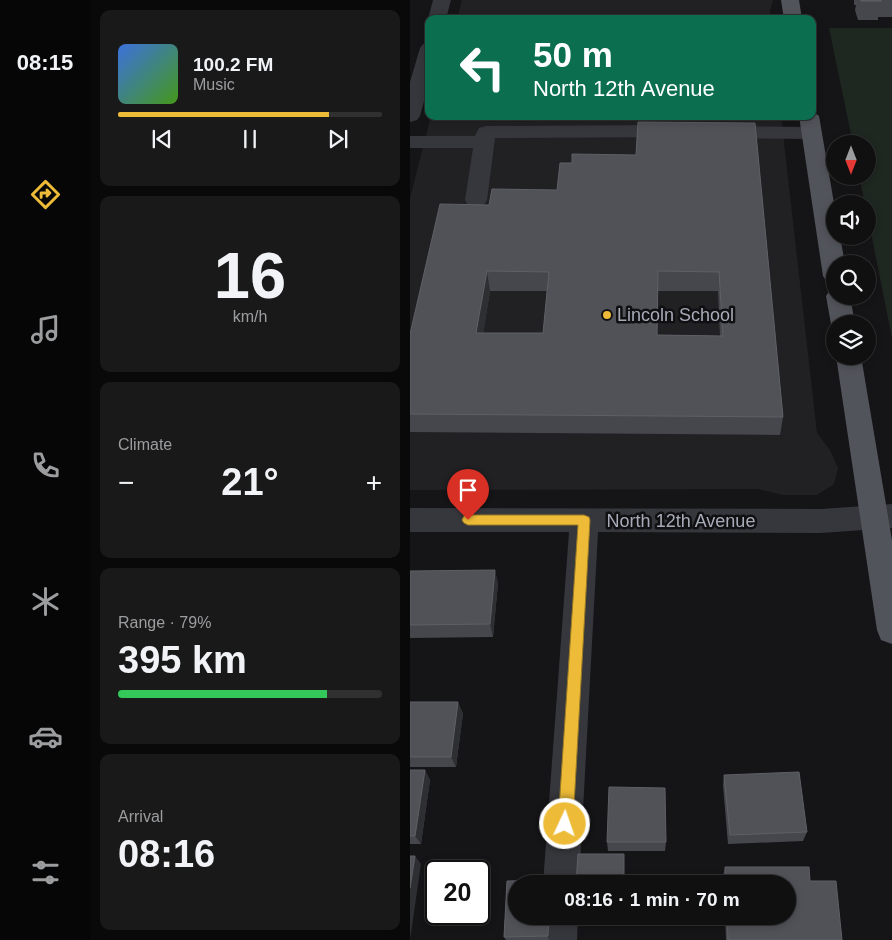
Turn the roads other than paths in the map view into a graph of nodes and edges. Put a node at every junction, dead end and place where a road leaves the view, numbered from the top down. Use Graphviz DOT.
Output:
graph roads {
  1 [pos="442,0"];
  2 [pos="790,0"];
  3 [pos="438,15"];
  4 [pos="792,15"];
  5 [pos="425,62"];
  6 [pos="410,116"];
  7 [pos="810,125"];
  8 [pos="410,142"];
  9 [pos="485,142"];
  10 [pos="476,200"];
  11 [pos="832,255"];
  12 [pos="850,365"];
  13 [pos="883,516"];
  14 [pos="410,520"];
  15 [pos="584,520"];
  16 [pos="892,630"];
  17 [pos="563,875"];
  18 [pos="559,925"];
  19 [pos="558,940"];
  1 -- 3 [label="street"];
  2 -- 4 [label="main road"];
  5 -- 6 [label="street"];
  7 -- 9 [label="street"];
  7 -- 11 [label="main road"];
  8 -- 9 [label="street"];
  9 -- 10 [label="street"];
  12 -- 13 [label="main road"];
  13 -- 15 [label="street, North 12th Avenue"];
  13 -- 16 [label="main road"];
  14 -- 15 [label="street, North 12th Avenue"];
  15 -- 17 [label="street"];
  18 -- 19 [label="street"];
}
